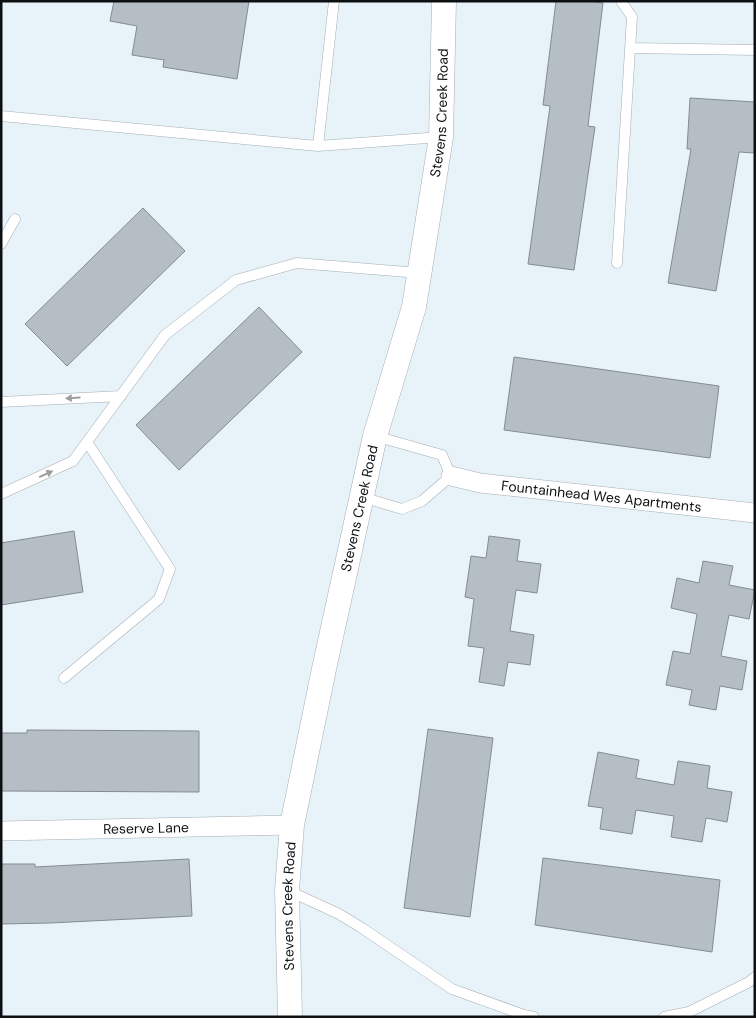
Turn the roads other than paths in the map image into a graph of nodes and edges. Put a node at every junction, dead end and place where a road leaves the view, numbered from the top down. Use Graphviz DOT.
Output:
graph roads {
  1 [pos="334,1"];
  2 [pos="444,1"];
  3 [pos="621,1"];
  4 [pos="630,48"];
  5 [pos="755,50"];
  6 [pos="1,116"];
  7 [pos="441,136"];
  8 [pos="318,146"];
  9 [pos="15,219"];
  10 [pos="1,244"];
  11 [pos="617,263"];
  12 [pos="419,272"];
  13 [pos="121,396"];
  14 [pos="1,402"];
  15 [pos="375,436"];
  16 [pos="87,442"];
  17 [pos="451,476"];
  18 [pos="1,494"];
  19 [pos="362,497"];
  20 [pos="755,513"];
  21 [pos="64,678"];
  22 [pos="292,825"];
  23 [pos="1,831"];
  24 [pos="288,890"];
  25 [pos="755,977"];
  26 [pos="290,1017"];
  27 [pos="534,1017"];
  28 [pos="664,1017"];
  1 -- 8 [label="lane"];
  2 -- 7 [label="street, Stevens Creek Road"];
  3 -- 4 [label="lane"];
  4 -- 5 [label="lane"];
  4 -- 11 [label="lane"];
  6 -- 8 [label="lane"];
  7 -- 8 [label="lane"];
  7 -- 12 [label="street, Stevens Creek Road"];
  9 -- 10 [label="lane"];
  12 -- 13 [label="lane"];
  12 -- 15 [label="street, Stevens Creek Road"];
  13 -- 14 [label="lane, one-way"];
  13 -- 16 [label="lane"];
  15 -- 17 [label="lane"];
  15 -- 19 [label="street, Stevens Creek Road"];
  18 -- 16 [label="lane, one-way"];
  16 -- 21 [label="lane"];
  17 -- 19 [label="lane"];
  17 -- 20 [label="street, Fountainhead Wes Apartments"];
  19 -- 22 [label="street, Stevens Creek Road"];
  22 -- 23 [label="street, Reserve Lane"];
  22 -- 24 [label="street, Stevens Creek Road"];
  24 -- 26 [label="street, Stevens Creek Road"];
  24 -- 27 [label="lane"];
  25 -- 28 [label="lane"];
}
